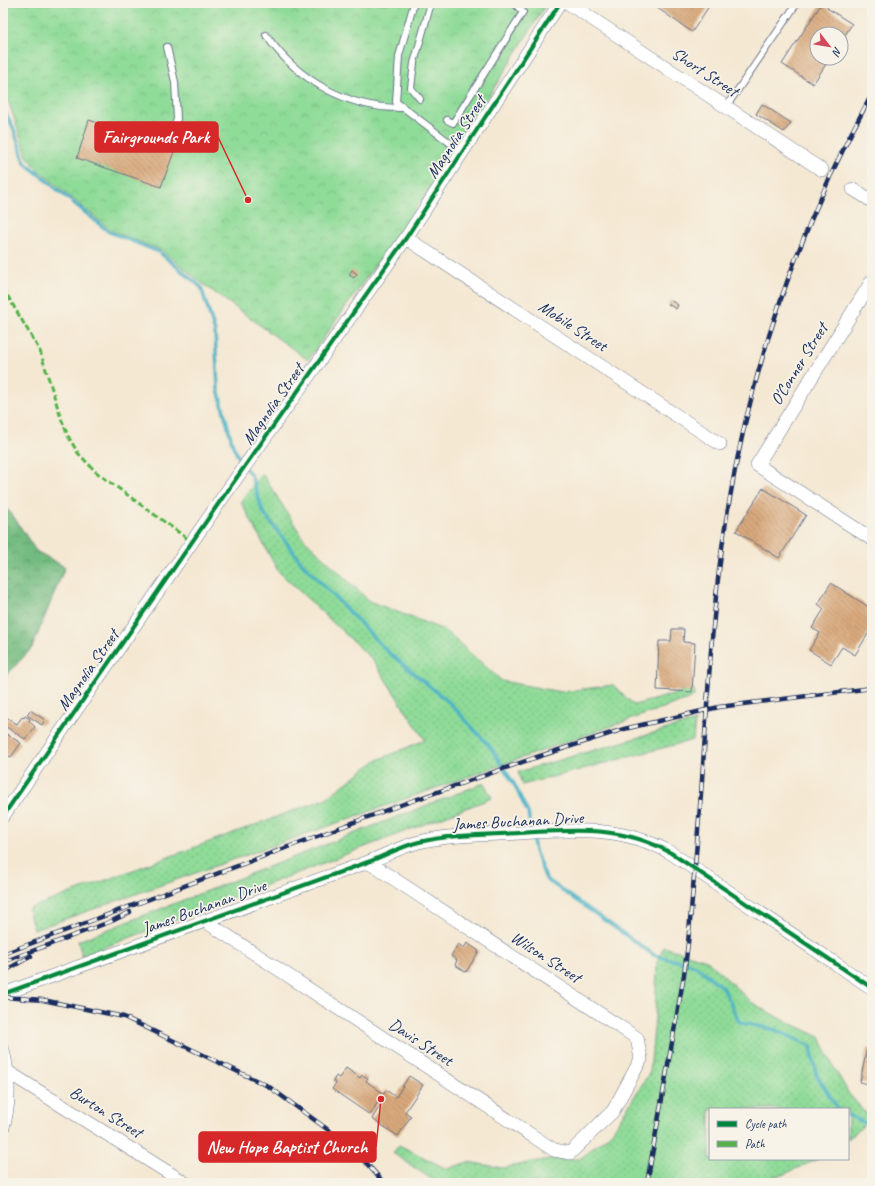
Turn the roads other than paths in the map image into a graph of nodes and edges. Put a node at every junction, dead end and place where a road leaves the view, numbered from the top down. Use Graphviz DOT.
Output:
graph roads {
  1 [pos="414,3"];
  2 [pos="431,3"];
  3 [pos="514,3"];
  4 [pos="560,3"];
  5 [pos="568,3"];
  6 [pos="797,3"];
  7 [pos="266,35"];
  8 [pos="167,47"];
  9 [pos="420,100"];
  10 [pos="726,107"];
  11 [pos="403,108"];
  12 [pos="447,120"];
  13 [pos="168,146"];
  14 [pos="462,152"];
  15 [pos="822,170"];
  16 [pos="853,190"];
  17 [pos="872,201"];
  18 [pos="406,238"];
  19 [pos="872,281"];
  20 [pos="720,444"];
  21 [pos="872,539"];
  22 [pos="3,816"];
  23 [pos="368,862"];
  24 [pos="205,921"];
  25 [pos="872,988"];
  26 [pos="3,994"];
  27 [pos="3,1050"];
  28 [pos="8,1072"];
  29 [pos="613,1111"];
  30 [pos="3,1127"];
  31 [pos="182,1182"];
  1 -- 11 [label="lane"];
  2 -- 9 [label="lane"];
  3 -- 12 [label="lane"];
  4 -- 14 [label="street, Magnolia Street"];
  5 -- 10 [label="street, Short Street"];
  6 -- 10 [label="lane"];
  7 -- 11 [label="lane"];
  8 -- 13 [label="lane"];
  10 -- 15 [label="street, Short Street"];
  11 -- 14 [label="lane"];
  14 -- 18 [label="street, Magnolia Street"];
  16 -- 17 [label="street"];
  18 -- 20 [label="street, Mobile Street"];
  18 -- 22 [label="street, Magnolia Street"];
  19 -- 21 [label="street, O'Conner Street"];
  23 -- 24 [label="street, James Buchanan Drive"];
  23 -- 25 [label="street, James Buchanan Drive"];
  23 -- 29 [label="street, Wilson Street"];
  24 -- 26 [label="street, James Buchanan Drive"];
  24 -- 29 [label="street, Davis Street"];
  27 -- 28 [label="street"];
  28 -- 30 [label="street"];
  28 -- 31 [label="street, Burton Street"];
}
